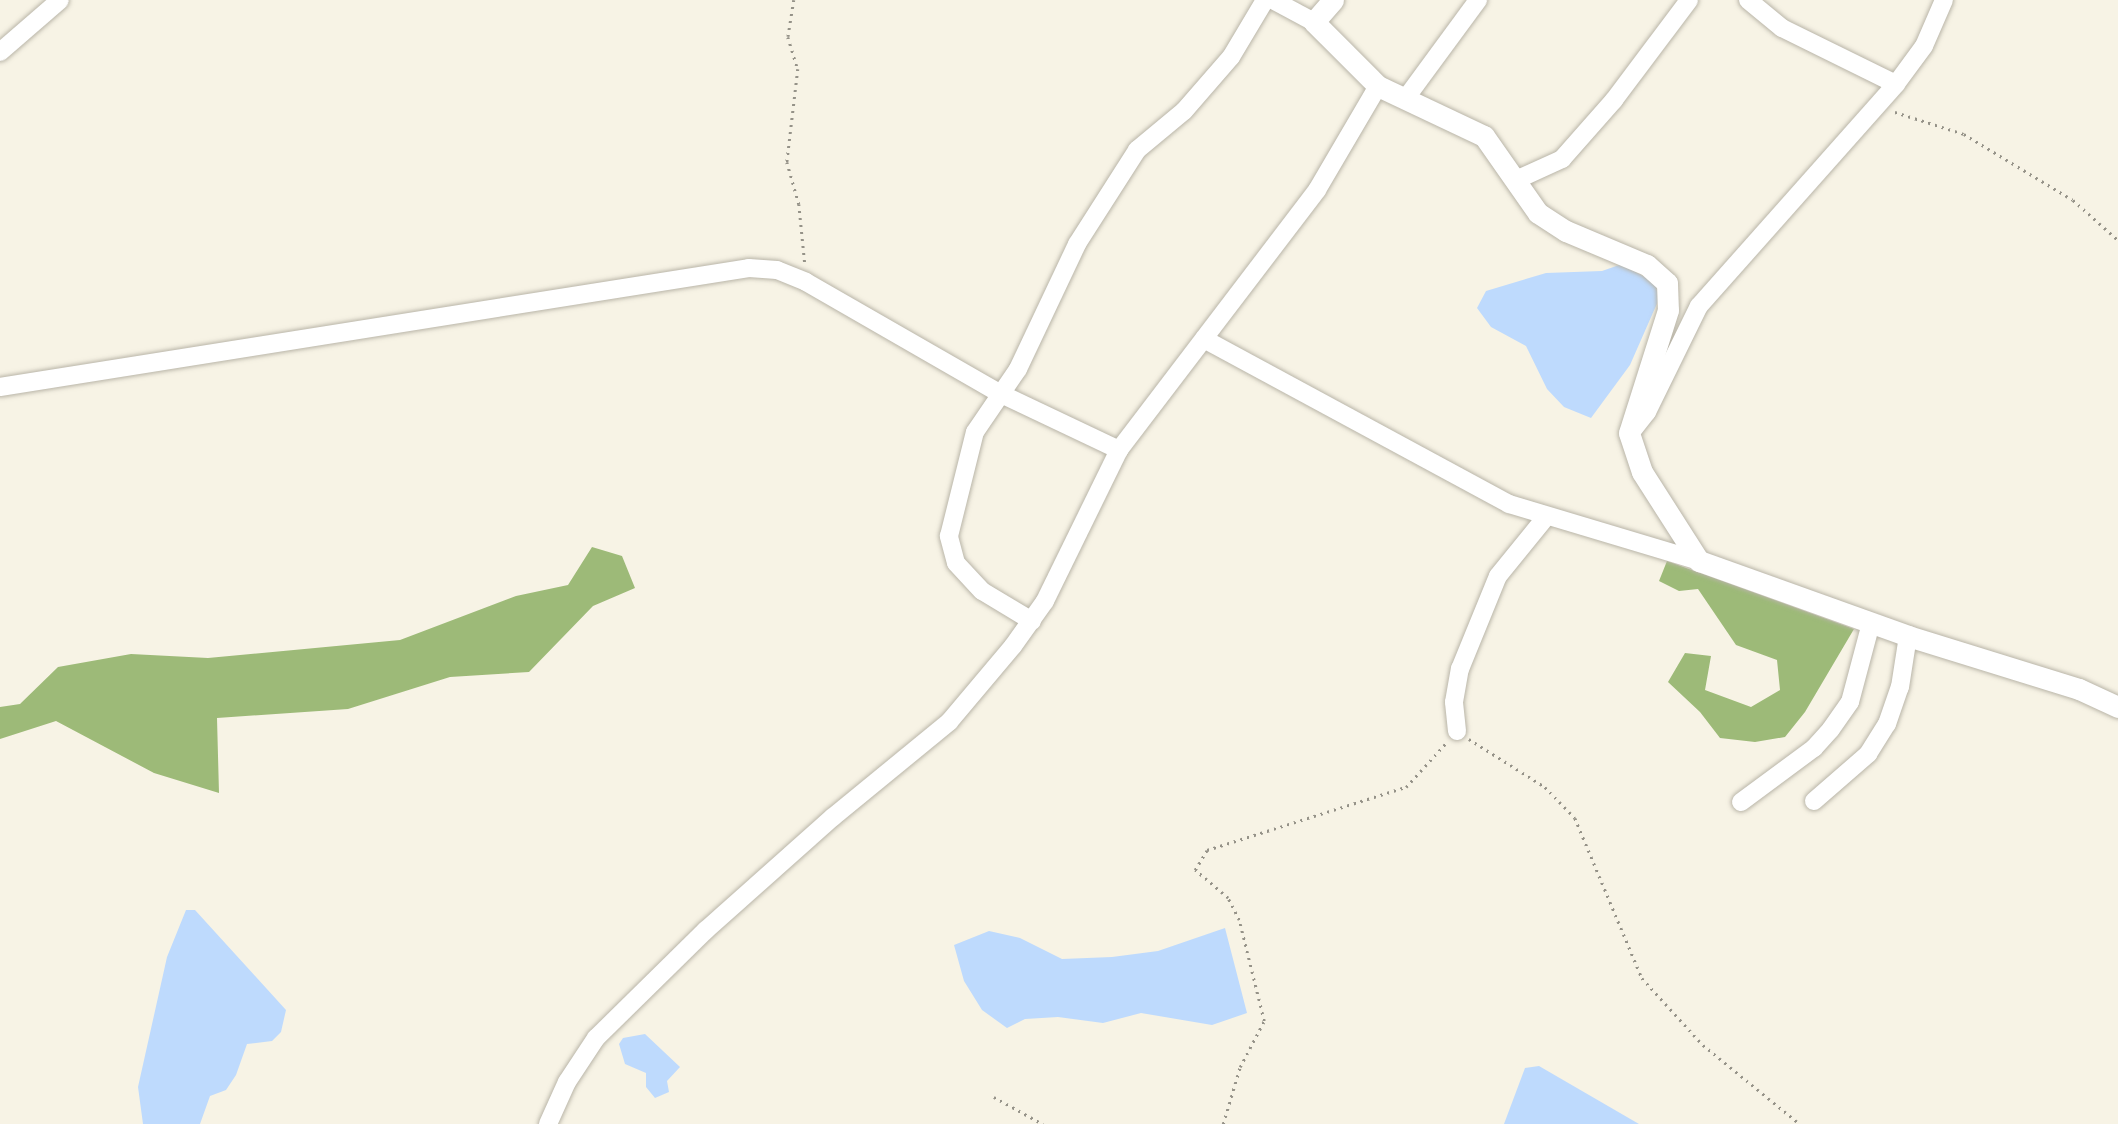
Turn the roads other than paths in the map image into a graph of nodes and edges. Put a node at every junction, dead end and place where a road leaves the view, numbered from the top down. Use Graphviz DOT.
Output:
graph roads {
  1 [pos="60,0"];
  2 [pos="1265,0"];
  3 [pos="1273,0"];
  4 [pos="1333,0"];
  5 [pos="1478,0"];
  6 [pos="1689,0"];
  7 [pos="1748,0"];
  8 [pos="1944,0"];
  9 [pos="1314,22"];
  10 [pos="0,52"];
  11 [pos="1896,84"];
  12 [pos="1378,86"];
  13 [pos="1406,99"];
  14 [pos="1516,180"];
  15 [pos="1204,339"];
  16 [pos="0,387"];
  17 [pos="999,393"];
  18 [pos="1629,433"];
  19 [pos="1119,450"];
  20 [pos="1546,517"];
  21 [pos="1699,561"];
  22 [pos="1032,621"];
  23 [pos="1871,623"];
  24 [pos="1908,636"];
  25 [pos="2118,707"];
  26 [pos="1457,731"];
  27 [pos="1814,801"];
  28 [pos="1741,802"];
  29 [pos="548,1124"];
  1 -- 10 [label="street"];
  2 -- 17 [label="street"];
  3 -- 9 [label="street"];
  4 -- 9 [label="street"];
  5 -- 13 [label="street"];
  6 -- 14 [label="street"];
  7 -- 11 [label="street"];
  8 -- 11 [label="street"];
  9 -- 12 [label="street"];
  11 -- 18 [label="street"];
  12 -- 13 [label="street"];
  12 -- 15 [label="street"];
  13 -- 14 [label="street"];
  14 -- 18 [label="street"];
  15 -- 19 [label="street"];
  15 -- 20 [label="street"];
  16 -- 17 [label="street"];
  17 -- 19 [label="street"];
  17 -- 22 [label="street"];
  18 -- 21 [label="street"];
  19 -- 22 [label="street"];
  20 -- 21 [label="street"];
  20 -- 26 [label="street"];
  21 -- 23 [label="street"];
  22 -- 29 [label="street"];
  23 -- 24 [label="street"];
  23 -- 28 [label="street"];
  24 -- 25 [label="street"];
  24 -- 27 [label="street"];
}
